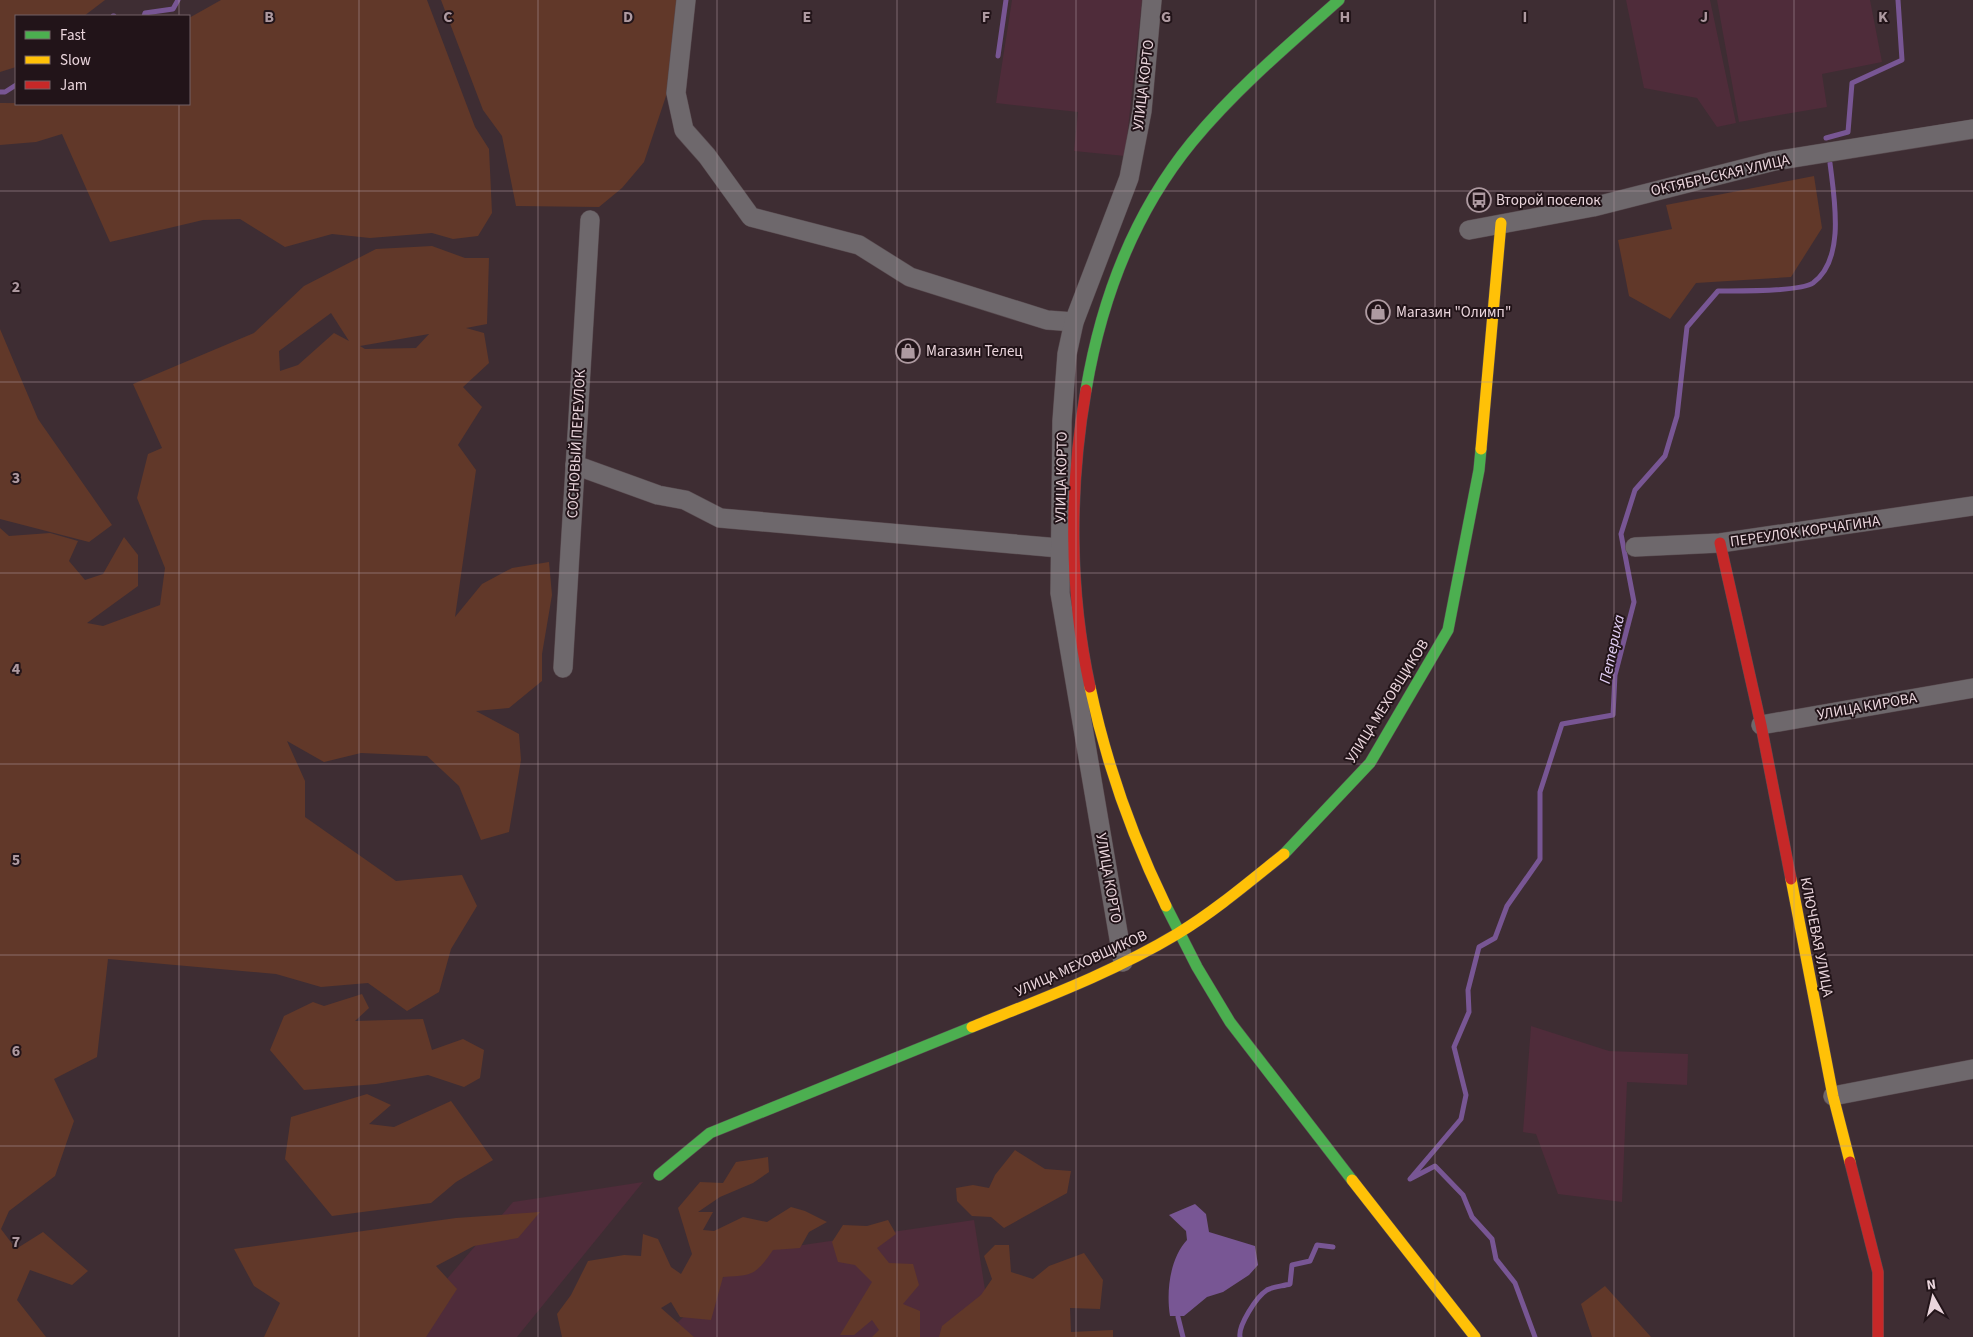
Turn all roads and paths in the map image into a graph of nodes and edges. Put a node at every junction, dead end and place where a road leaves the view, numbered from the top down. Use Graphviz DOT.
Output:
graph roads {
  1 [pos="686,0"];
  2 [pos="1152,0"];
  3 [pos="1339,0"];
  4 [pos="1973,129"];
  5 [pos="590,220"];
  6 [pos="1501,223"];
  7 [pos="1469,230"];
  8 [pos="1074,322"];
  9 [pos="575,465"];
  10 [pos="1973,506"];
  11 [pos="1720,543"];
  12 [pos="1059,548"];
  13 [pos="1635,548"];
  14 [pos="563,668"];
  15 [pos="1973,688"];
  16 [pos="1760,725"];
  17 [pos="1178,933"];
  18 [pos="1123,962"];
  19 [pos="1973,1069"];
  20 [pos="1833,1096"];
  21 [pos="659,1175"];
  22 [pos="1475,1337"];
  23 [pos="1878,1337"];
  1 -- 8 [label="street"];
  2 -- 8 [label="street, УЛИЦА КОРТО"];
  3 -- 17 [label="street"];
  4 -- 6 [label="street, ОКТЯБРЬСКАЯ УЛИЦА"];
  5 -- 9 [label="street, СОСНОВЫЙ ПЕРЕУЛОК"];
  6 -- 7 [label="street, ОКТЯБРЬСКАЯ УЛИЦА"];
  6 -- 17 [label="street, УЛИЦА МЕХОВЩИКОВ"];
  8 -- 12 [label="street, УЛИЦА КОРТО"];
  9 -- 12 [label="street"];
  9 -- 14 [label="street, СОСНОВЫЙ ПЕРЕУЛОК"];
  10 -- 11 [label="street, ПЕРЕУЛОК КОРЧАГИНА"];
  11 -- 13 [label="street, ПЕРЕУЛОК КОРЧАГИНА"];
  11 -- 16 [label="street, КЛЮЧЕВАЯ УЛИЦА"];
  12 -- 18 [label="street, УЛИЦА КОРТО"];
  15 -- 16 [label="street, УЛИЦА КИРОВА"];
  16 -- 20 [label="street, КЛЮЧЕВАЯ УЛИЦА"];
  17 -- 18 [label="street, УЛИЦА МЕХОВЩИКОВ"];
  17 -- 22 [label="street"];
  18 -- 21 [label="street, УЛИЦА МЕХОВЩИКОВ"];
  19 -- 20 [label="street"];
  20 -- 23 [label="street, КЛЮЧЕВАЯ УЛИЦА"];
}
